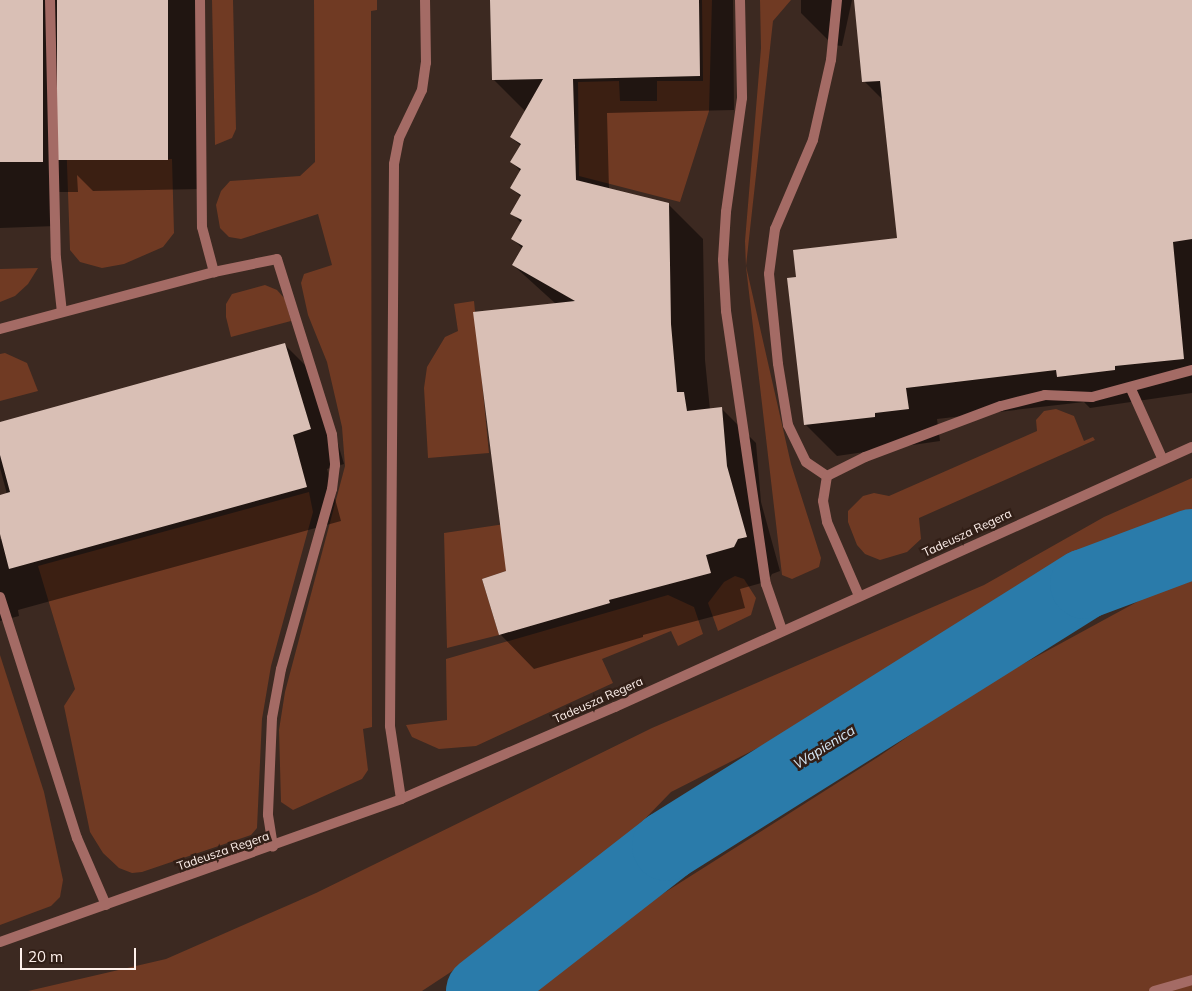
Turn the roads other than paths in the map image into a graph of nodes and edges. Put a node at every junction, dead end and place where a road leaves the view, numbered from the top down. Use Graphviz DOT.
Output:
graph roads {
  1 [pos="50,0"];
  2 [pos="200,0"];
  3 [pos="425,0"];
  4 [pos="740,0"];
  5 [pos="837,0"];
  6 [pos="214,272"];
  7 [pos="62,312"];
  8 [pos="0,329"];
  9 [pos="1192,370"];
  10 [pos="1131,389"];
  11 [pos="1192,447"];
  12 [pos="1162,458"];
  13 [pos="827,476"];
  14 [pos="859,596"];
  15 [pos="0,597"];
  16 [pos="782,630"];
  17 [pos="401,799"];
  18 [pos="273,847"];
  19 [pos="106,905"];
  20 [pos="0,942"];
  21 [pos="1192,980"];
  22 [pos="1154,991"];
  1 -- 7 [label="street"];
  2 -- 6 [label="street"];
  3 -- 17 [label="street"];
  4 -- 16 [label="street"];
  5 -- 13 [label="street"];
  6 -- 7 [label="street"];
  6 -- 18 [label="street"];
  7 -- 8 [label="street"];
  9 -- 10 [label="street"];
  10 -- 12 [label="street"];
  10 -- 13 [label="street"];
  11 -- 12 [label="street, Tadeusza Regera"];
  12 -- 14 [label="street, Tadeusza Regera"];
  13 -- 14 [label="street"];
  14 -- 16 [label="street, Tadeusza Regera"];
  15 -- 19 [label="street"];
  16 -- 17 [label="street, Tadeusza Regera"];
  17 -- 18 [label="street, Tadeusza Regera"];
  18 -- 19 [label="street, Tadeusza Regera"];
  19 -- 20 [label="street, Tadeusza Regera"];
  21 -- 22 [label="street"];
}
